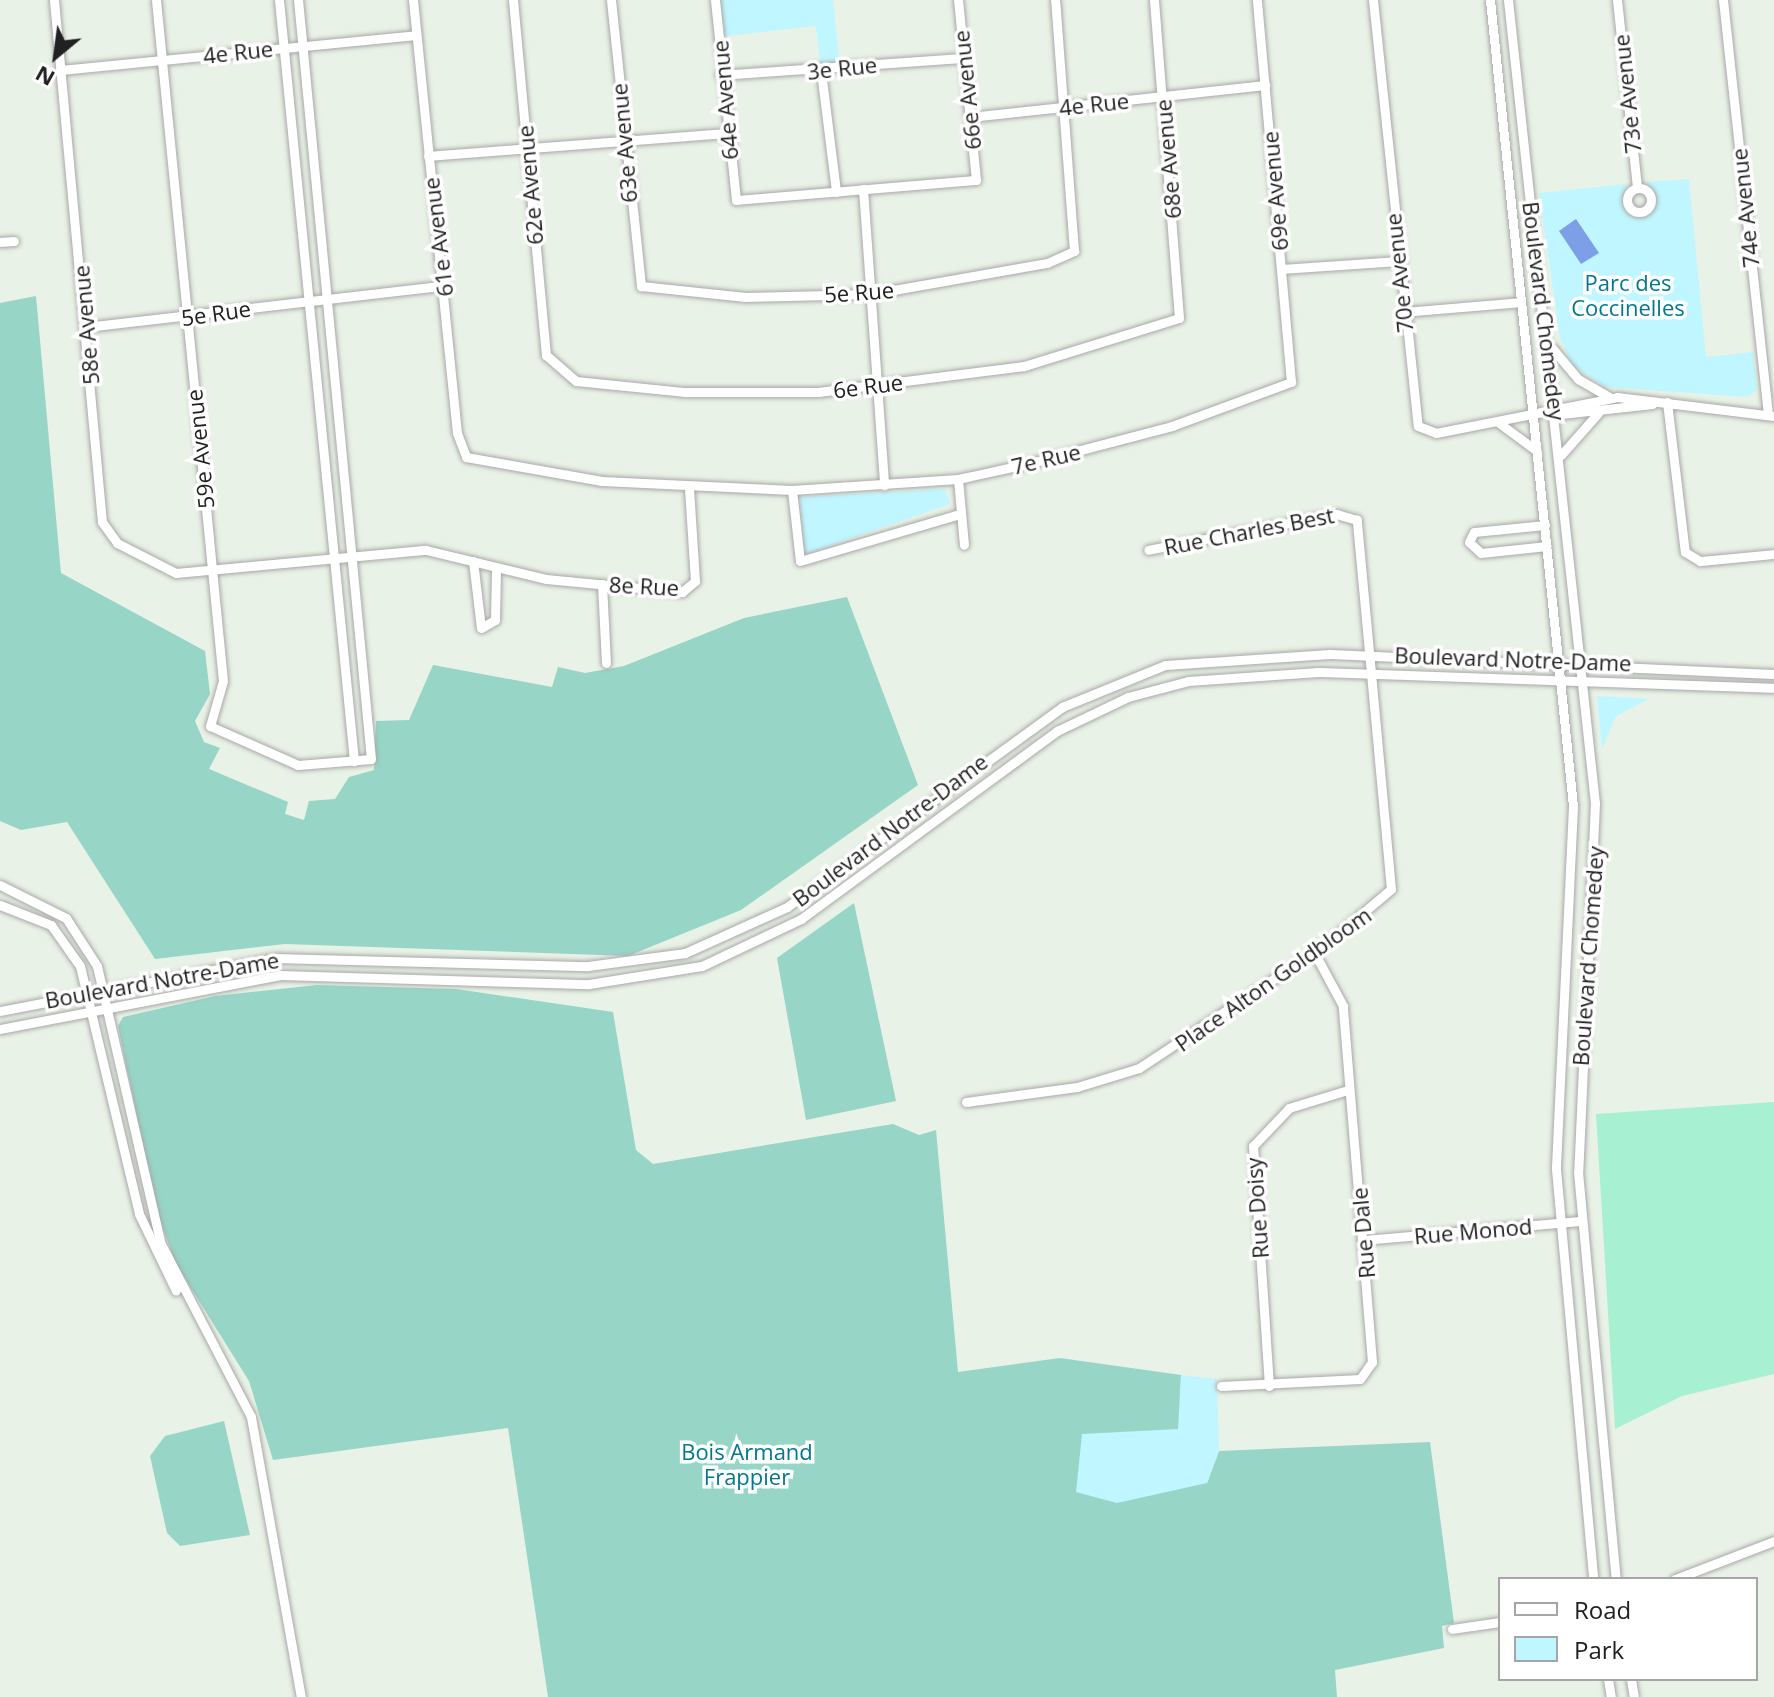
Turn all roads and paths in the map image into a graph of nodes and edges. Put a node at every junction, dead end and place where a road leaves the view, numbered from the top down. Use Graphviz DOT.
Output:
graph roads {
  1 [pos="54,0"];
  2 [pos="156,0"];
  3 [pos="279,0"];
  4 [pos="298,0"];
  5 [pos="413,0"];
  6 [pos="513,0"];
  7 [pos="611,0"];
  8 [pos="715,0"];
  9 [pos="958,0"];
  10 [pos="1055,0"];
  11 [pos="1154,0"];
  12 [pos="1257,0"];
  13 [pos="1373,0"];
  14 [pos="1490,0"];
  15 [pos="1508,0"];
  16 [pos="1617,0"];
  17 [pos="1723,0"];
  18 [pos="416,35"];
  19 [pos="303,46"];
  20 [pos="284,48"];
  21 [pos="964,58"];
  22 [pos="161,60"];
  23 [pos="60,70"];
  24 [pos="821,71"];
  25 [pos="720,75"];
  26 [pos="1265,85"];
  27 [pos="1162,96"];
  28 [pos="1065,107"];
  29 [pos="970,117"];
  30 [pos="725,133"];
  31 [pos="623,141"];
  32 [pos="526,149"];
  33 [pos="428,156"];
  34 [pos="316,178"];
  35 [pos="296,180"];
  36 [pos="1637,188"];
  37 [pos="863,189"];
  38 [pos="836,192"];
  39 [pos="14,241"];
  40 [pos="0,242"];
  41 [pos="1398,261"];
  42 [pos="1282,269"];
  43 [pos="440,286"];
  44 [pos="641,286"];
  45 [pos="871,294"];
  46 [pos="328,298"];
  47 [pos="308,300"];
  48 [pos="1521,302"];
  49 [pos="1403,312"];
  50 [pos="187,318"];
  51 [pos="1179,318"];
  52 [pos="86,327"];
  53 [pos="1550,345"];
  54 [pos="553,368"];
  55 [pos="1291,382"];
  56 [pos="877,385"];
  57 [pos="1609,397"];
  58 [pos="1667,402"];
  59 [pos="1557,411"];
  60 [pos="1602,411"];
  61 [pos="1533,416"];
  62 [pos="1771,416"];
  63 [pos="1499,423"];
  64 [pos="341,424"];
  65 [pos="320,426"];
  66 [pos="1537,451"];
  67 [pos="1561,455"];
  68 [pos="479,463"];
  69 [pos="958,479"];
  70 [pos="884,485"];
  71 [pos="689,487"];
  72 [pos="792,490"];
  73 [pos="960,514"];
  74 [pos="1545,525"];
  75 [pos="964,545"];
  76 [pos="1547,546"];
  77 [pos="1148,550"];
  78 [pos="354,554"];
  79 [pos="1774,554"];
  80 [pos="332,556"];
  81 [pos="473,561"];
  82 [pos="496,567"];
  83 [pos="213,572"];
  84 [pos="602,584"];
  85 [pos="1373,654"];
  86 [pos="1559,659"];
  87 [pos="1582,661"];
  88 [pos="606,663"];
  89 [pos="363,667"];
  90 [pos="345,669"];
  91 [pos="1375,674"];
  92 [pos="1774,674"];
  93 [pos="1561,678"];
  94 [pos="1584,680"];
  95 [pos="1774,688"];
  96 [pos="354,761"];
  97 [pos="0,885"];
  98 [pos="0,905"];
  99 [pos="1314,952"];
  100 [pos="104,989"];
  101 [pos="88,993"];
  102 [pos="109,1007"];
  103 [pos="0,1011"];
  104 [pos="91,1011"];
  105 [pos="0,1029"];
  106 [pos="1348,1090"];
  107 [pos="966,1102"];
  108 [pos="1581,1221"];
  109 [pos="1559,1223"];
  110 [pos="1364,1240"];
  111 [pos="198,1319"];
  112 [pos="1221,1386"];
  113 [pos="1269,1386"];
  114 [pos="1774,1541"];
  115 [pos="1593,1577"];
  116 [pos="1616,1577"];
  117 [pos="1680,1577"];
  118 [pos="1498,1622"];
  119 [pos="1452,1629"];
  120 [pos="301,1697"];
  1 -- 23 [label="street, 58e Avenue"];
  2 -- 22 [label="street, 59e Avenue"];
  3 -- 20 [label="street"];
  4 -- 19 [label="street"];
  5 -- 18 [label="street, 61e Avenue"];
  6 -- 32 [label="street, 62e Avenue"];
  7 -- 31 [label="street, 63e Avenue"];
  8 -- 25 [label="street, 64e Avenue"];
  9 -- 21 [label="street, 66e Avenue"];
  10 -- 28 [label="street"];
  11 -- 27 [label="street, 68e Avenue"];
  12 -- 26 [label="street, 69e Avenue"];
  13 -- 41 [label="street, 70e Avenue"];
  14 -- 48 [label="street, Boulevard Chomedey"];
  15 -- 53 [label="street, Boulevard Chomedey"];
  16 -- 36 [label="street, 73e Avenue"];
  17 -- 62 [label="street, 74e Avenue"];
  18 -- 19 [label="street, 4e Rue"];
  18 -- 33 [label="street, 61e Avenue"];
  19 -- 20 [label="street, 4e Rue"];
  19 -- 34 [label="street"];
  20 -- 22 [label="street, 4e Rue"];
  20 -- 35 [label="street"];
  21 -- 24 [label="street, 3e Rue"];
  21 -- 29 [label="street, 66e Avenue"];
  22 -- 23 [label="street, 4e Rue"];
  22 -- 50 [label="street, 59e Avenue"];
  23 -- 52 [label="street, 58e Avenue"];
  24 -- 25 [label="street, 3e Rue"];
  24 -- 38 [label="street"];
  25 -- 30 [label="street, 64e Avenue"];
  26 -- 27 [label="street, 4e Rue"];
  26 -- 42 [label="street, 69e Avenue"];
  27 -- 28 [label="street, 4e Rue"];
  27 -- 51 [label="street, 68e Avenue"];
  28 -- 29 [label="street, 4e Rue"];
  28 -- 45 [label="street, 5e Rue"];
  29 -- 37 [label="street, 66e Avenue"];
  30 -- 31 [label="street"];
  30 -- 38 [label="street, 64e Avenue"];
  31 -- 32 [label="street"];
  31 -- 44 [label="street, 63e Avenue"];
  32 -- 33 [label="street"];
  32 -- 54 [label="street, 62e Avenue"];
  33 -- 43 [label="street, 61e Avenue"];
  34 -- 35 [label="street"];
  34 -- 46 [label="street"];
  35 -- 47 [label="street"];
  37 -- 38 [label="street"];
  37 -- 45 [label="street"];
  39 -- 40 [label="street"];
  41 -- 42 [label="street"];
  41 -- 49 [label="street, 70e Avenue"];
  42 -- 55 [label="street, 69e Avenue"];
  43 -- 46 [label="street, 5e Rue"];
  43 -- 68 [label="street, 61e Avenue"];
  44 -- 45 [label="street, 5e Rue"];
  45 -- 56 [label="street"];
  46 -- 47 [label="street, 5e Rue"];
  46 -- 64 [label="street"];
  47 -- 50 [label="street, 5e Rue"];
  47 -- 65 [label="street"];
  48 -- 49 [label="street"];
  48 -- 61 [label="street, Boulevard Chomedey"];
  49 -- 63 [label="street, 70e Avenue"];
  50 -- 52 [label="street, 5e Rue"];
  50 -- 83 [label="street, 59e Avenue"];
  51 -- 56 [label="street, 6e Rue"];
  52 -- 83 [label="street, 58e Avenue"];
  53 -- 57 [label="street"];
  53 -- 59 [label="street, Boulevard Chomedey"];
  54 -- 56 [label="street, 6e Rue"];
  55 -- 69 [label="street, 7e Rue"];
  56 -- 70 [label="street"];
  57 -- 58 [label="street"];
  57 -- 59 [label="street"];
  58 -- 60 [label="street"];
  58 -- 62 [label="street"];
  58 -- 79 [label="street"];
  59 -- 60 [label="street"];
  59 -- 61 [label="street, 70e Avenue"];
  59 -- 67 [label="street, Boulevard Chomedey"];
  60 -- 67 [label="street"];
  61 -- 63 [label="street, 70e Avenue"];
  61 -- 66 [label="street, Boulevard Chomedey"];
  63 -- 66 [label="street"];
  64 -- 65 [label="street"];
  64 -- 78 [label="street"];
  65 -- 80 [label="street"];
  66 -- 74 [label="street, Boulevard Chomedey"];
  67 -- 87 [label="street, Boulevard Chomedey"];
  68 -- 71 [label="street, 7e Rue"];
  69 -- 70 [label="street, 7e Rue"];
  69 -- 73 [label="street"];
  70 -- 72 [label="street, 7e Rue"];
  71 -- 72 [label="street, 7e Rue"];
  71 -- 84 [label="street, 8e Rue"];
  72 -- 73 [label="street"];
  73 -- 75 [label="street"];
  74 -- 76 [label="street, Boulevard Chomedey"];
  74 -- 76 [label="street"];
  76 -- 86 [label="street, Boulevard Chomedey"];
  77 -- 85 [label="street, Rue Charles Best"];
  78 -- 80 [label="street, 8e Rue"];
  78 -- 81 [label="street, 8e Rue"];
  78 -- 89 [label="street"];
  80 -- 83 [label="street, 8e Rue"];
  80 -- 90 [label="street"];
  81 -- 82 [label="street, 8e Rue"];
  81 -- 82 [label="street"];
  82 -- 84 [label="street, 8e Rue"];
  83 -- 96 [label="street, 59e Avenue"];
  84 -- 88 [label="street"];
  85 -- 86 [label="street, Boulevard Notre-Dame"];
  85 -- 91 [label="street, Place Alton Goldbloom"];
  85 -- 100 [label="street, Boulevard Notre-Dame"];
  86 -- 87 [label="street, Boulevard Notre-Dame"];
  86 -- 93 [label="street, Boulevard Chomedey"];
  87 -- 92 [label="street, Boulevard Notre-Dame"];
  87 -- 94 [label="street, Boulevard Chomedey"];
  89 -- 90 [label="street"];
  89 -- 96 [label="street, 59e Avenue"];
  90 -- 96 [label="street"];
  91 -- 93 [label="street, Boulevard Notre-Dame"];
  91 -- 99 [label="street, Place Alton Goldbloom"];
  91 -- 102 [label="street, Boulevard Notre-Dame"];
  93 -- 94 [label="street, Boulevard Notre-Dame"];
  93 -- 109 [label="street, Boulevard Chomedey"];
  94 -- 95 [label="street, Boulevard Notre-Dame"];
  94 -- 108 [label="street, Boulevard Chomedey"];
  97 -- 100 [label="street"];
  98 -- 101 [label="street"];
  99 -- 106 [label="street, Rue Dale"];
  99 -- 107 [label="street, Place Alton Goldbloom"];
  100 -- 101 [label="street, Boulevard Notre-Dame"];
  100 -- 102 [label="street"];
  101 -- 103 [label="street, Boulevard Notre-Dame"];
  101 -- 104 [label="street"];
  102 -- 104 [label="street, Boulevard Notre-Dame"];
  102 -- 111 [label="street"];
  104 -- 105 [label="street, Boulevard Notre-Dame"];
  104 -- 111 [label="street"];
  106 -- 110 [label="street, Rue Dale"];
  106 -- 113 [label="street, Rue Doisy"];
  108 -- 109 [label="street, Rue Monod"];
  108 -- 116 [label="street, Boulevard Chomedey"];
  109 -- 110 [label="street, Rue Monod"];
  109 -- 115 [label="street, Boulevard Chomedey"];
  110 -- 113 [label="street, Rue Dale"];
  111 -- 120 [label="street"];
  112 -- 113 [label="street, Rue Dale"];
  114 -- 117 [label="street"];
  118 -- 119 [label="street"];
}
